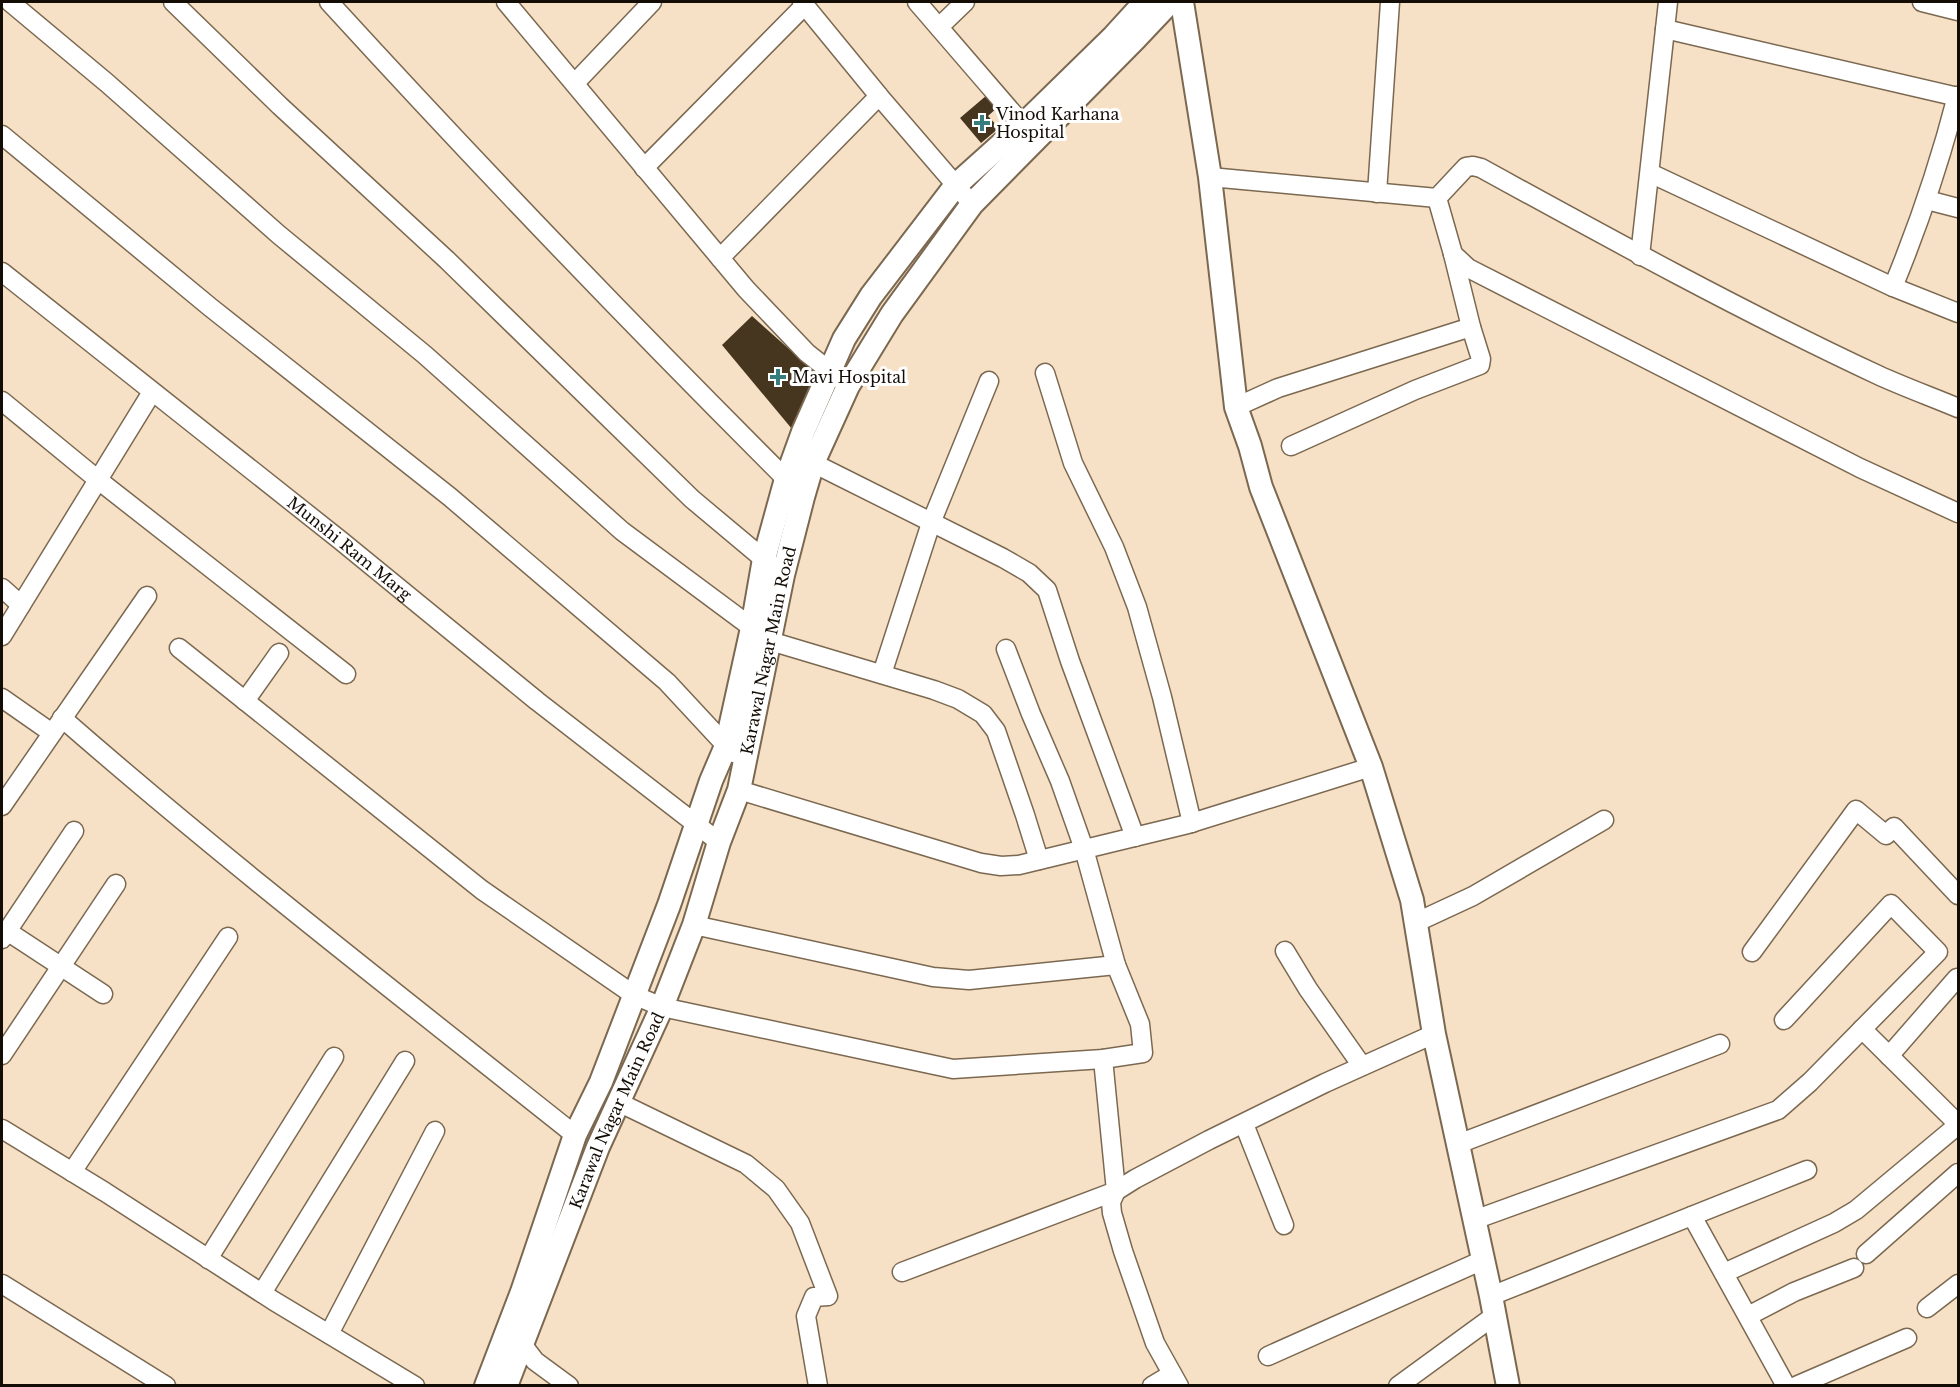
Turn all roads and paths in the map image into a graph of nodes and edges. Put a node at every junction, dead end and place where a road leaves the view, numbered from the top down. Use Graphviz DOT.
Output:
graph roads {
  1 [pos="10,2"];
  2 [pos="173,2"];
  3 [pos="329,2"];
  4 [pos="506,2"];
  5 [pos="652,2"];
  6 [pos="917,2"];
  7 [pos="965,2"];
  8 [pos="1145,2"];
  9 [pos="1170,2"];
  10 [pos="1182,2"];
  11 [pos="1390,2"];
  12 [pos="1668,2"];
  13 [pos="1922,2"];
  14 [pos="804,3"];
  15 [pos="1959,11"];
  16 [pos="939,27"];
  17 [pos="1665,29"];
  18 [pos="575,83"];
  19 [pos="879,96"];
  20 [pos="1958,96"];
  21 [pos="1023,125"];
  22 [pos="2,135"];
  23 [pos="644,168"];
  24 [pos="1650,173"];
  25 [pos="1209,177"];
  26 [pos="956,185"];
  27 [pos="1377,192"];
  28 [pos="1437,198"];
  29 [pos="1927,200"];
  30 [pos="972,204"];
  31 [pos="1959,208"];
  32 [pos="1453,254"];
  33 [pos="1640,256"];
  34 [pos="720,258"];
  35 [pos="2,272"];
  36 [pos="1893,287"];
  37 [pos="1959,313"];
  38 [pos="1471,327"];
  39 [pos="830,371"];
  40 [pos="1045,373"];
  41 [pos="989,381"];
  42 [pos="848,386"];
  43 [pos="152,392"];
  44 [pos="2,401"];
  45 [pos="1236,407"];
  46 [pos="1959,408"];
  47 [pos="1291,446"];
  48 [pos="813,463"];
  49 [pos="97,479"];
  50 [pos="796,484"];
  51 [pos="1959,513"];
  52 [pos="931,523"];
  53 [pos="764,559"];
  54 [pos="783,575"];
  55 [pos="2,588"];
  56 [pos="147,596"];
  57 [pos="21,604"];
  58 [pos="752,628"];
  59 [pos="2,636"];
  60 [pos="770,641"];
  61 [pos="179,648"];
  62 [pos="1006,649"];
  63 [pos="279,653"];
  64 [pos="346,674"];
  65 [pos="882,674"];
  66 [pos="2,698"];
  67 [pos="245,701"];
  68 [pos="57,726"];
  69 [pos="726,746"];
  70 [pos="744,766"];
  71 [pos="1371,767"];
  72 [pos="739,790"];
  73 [pos="2,806"];
  74 [pos="1604,820"];
  75 [pos="1192,823"];
  76 [pos="696,825"];
  77 [pos="74,831"];
  78 [pos="1135,837"];
  79 [pos="719,842"];
  80 [pos="1084,849"];
  81 [pos="1039,860"];
  82 [pos="116,884"];
  83 [pos="1959,894"];
  84 [pos="1417,922"];
  85 [pos="694,925"];
  86 [pos="4,935"];
  87 [pos="228,938"];
  88 [pos="1285,951"];
  89 [pos="1752,952"];
  90 [pos="1116,965"];
  91 [pos="60,966"];
  92 [pos="1959,979"];
  93 [pos="103,994"];
  94 [pos="634,995"];
  95 [pos="662,1007"];
  96 [pos="1784,1020"];
  97 [pos="1862,1029"];
  98 [pos="1434,1034"];
  99 [pos="1720,1044"];
  100 [pos="2,1055"];
  101 [pos="1889,1056"];
  102 [pos="334,1057"];
  103 [pos="1103,1059"];
  104 [pos="405,1061"];
  105 [pos="1362,1066"];
  106 [pos="618,1102"];
  107 [pos="1244,1124"];
  108 [pos="1959,1125"];
  109 [pos="2,1129"];
  110 [pos="435,1131"];
  111 [pos="575,1135"];
  112 [pos="1458,1144"];
  113 [pos="1808,1170"];
  114 [pos="72,1172"];
  115 [pos="1959,1173"];
  116 [pos="1116,1191"];
  117 [pos="1692,1216"];
  118 [pos="1474,1220"];
  119 [pos="1284,1225"];
  120 [pos="208,1258"];
  121 [pos="1483,1260"];
  122 [pos="902,1272"];
  123 [pos="1724,1273"];
  124 [pos="2,1284"];
  125 [pos="1959,1284"];
  126 [pos="262,1293"];
  127 [pos="1493,1306"];
  128 [pos="1927,1308"];
  129 [pos="1748,1316"];
  130 [pos="329,1334"];
  131 [pos="1907,1338"];
  132 [pos="522,1344"];
  133 [pos="1268,1356"];
  134 [pos="1175,1380"];
  135 [pos="166,1386"];
  136 [pos="415,1386"];
  137 [pos="486,1386"];
  138 [pos="506,1386"];
  139 [pos="569,1386"];
  140 [pos="818,1386"];
  141 [pos="1152,1386"];
  142 [pos="1398,1386"];
  143 [pos="1508,1386"];
  144 [pos="1786,1386"];
  145 [pos="1796,1386"];
  1 -- 58 [label="street"];
  2 -- 53 [label="street"];
  3 -- 50 [label="street"];
  4 -- 18 [label="street"];
  5 -- 18 [label="street"];
  6 -- 16 [label="street"];
  7 -- 16 [label="street"];
  8 -- 21 [label="street, Karawal Nagar Main Road"];
  9 -- 30 [label="street, Karawal Nagar Main Road"];
  10 -- 25 [label="street"];
  11 -- 27 [label="street"];
  12 -- 17 [label="street"];
  13 -- 15 [label="street"];
  14 -- 19 [label="street"];
  14 -- 23 [label="street"];
  16 -- 21 [label="street"];
  17 -- 20 [label="street"];
  17 -- 24 [label="street"];
  18 -- 23 [label="street"];
  19 -- 26 [label="street"];
  19 -- 34 [label="street"];
  20 -- 29 [label="street"];
  21 -- 26 [label="street, Karawal Nagar Main Road"];
  22 -- 69 [label="street"];
  23 -- 34 [label="street"];
  24 -- 33 [label="street"];
  24 -- 36 [label="street"];
  25 -- 27 [label="street"];
  25 -- 45 [label="street"];
  26 -- 30 [label="street"];
  26 -- 39 [label="street, Karawal Nagar Main Road"];
  27 -- 28 [label="street"];
  28 -- 32 [label="street"];
  28 -- 33 [label="street"];
  29 -- 31 [label="street"];
  29 -- 36 [label="street"];
  30 -- 42 [label="street, Karawal Nagar Main Road"];
  32 -- 38 [label="street"];
  32 -- 51 [label="street"];
  33 -- 46 [label="street"];
  34 -- 39 [label="street"];
  35 -- 43 [label="street, Munshi Ram Marg"];
  36 -- 37 [label="street"];
  38 -- 45 [label="street"];
  38 -- 47 [label="street"];
  39 -- 42 [label="street"];
  39 -- 50 [label="street, Karawal Nagar Main Road"];
  40 -- 75 [label="street"];
  41 -- 52 [label="street"];
  42 -- 48 [label="street, Karawal Nagar Main Road"];
  43 -- 49 [label="street"];
  43 -- 76 [label="street, Munshi Ram Marg"];
  44 -- 49 [label="street"];
  45 -- 71 [label="street"];
  48 -- 50 [label="street, Karawal Nagar Main Road"];
  48 -- 52 [label="street"];
  49 -- 57 [label="street"];
  49 -- 64 [label="street"];
  50 -- 53 [label="street, Karawal Nagar Main Road"];
  50 -- 54 [label="street, Karawal Nagar Main Road"];
  52 -- 65 [label="street"];
  52 -- 78 [label="street"];
  53 -- 54 [label="street"];
  53 -- 58 [label="street, Karawal Nagar Main Road"];
  54 -- 60 [label="street, Karawal Nagar Main Road"];
  55 -- 57 [label="street"];
  56 -- 68 [label="street"];
  57 -- 59 [label="street"];
  58 -- 60 [label="street"];
  58 -- 69 [label="street, Karawal Nagar Main Road"];
  60 -- 65 [label="street"];
  60 -- 70 [label="street, Karawal Nagar Main Road"];
  61 -- 67 [label="street"];
  62 -- 80 [label="street"];
  63 -- 67 [label="street"];
  65 -- 81 [label="street"];
  66 -- 68 [label="street"];
  67 -- 94 [label="street"];
  68 -- 73 [label="street"];
  68 -- 111 [label="street"];
  69 -- 70 [label="street"];
  69 -- 76 [label="street, Karawal Nagar Main Road"];
  70 -- 72 [label="street, Karawal Nagar Main Road"];
  71 -- 75 [label="street"];
  71 -- 84 [label="street"];
  72 -- 79 [label="street, Karawal Nagar Main Road"];
  72 -- 81 [label="street"];
  74 -- 84 [label="street"];
  75 -- 78 [label="street"];
  76 -- 79 [label="street, Munshi Ram Marg"];
  76 -- 94 [label="street, Karawal Nagar Main Road"];
  77 -- 86 [label="street"];
  78 -- 80 [label="street"];
  79 -- 85 [label="street, Karawal Nagar Main Road"];
  80 -- 81 [label="street"];
  80 -- 90 [label="street"];
  82 -- 91 [label="street"];
  83 -- 89 [label="street"];
  84 -- 98 [label="street"];
  85 -- 90 [label="street"];
  85 -- 95 [label="street, Karawal Nagar Main Road"];
  86 -- 91 [label="street"];
  87 -- 114 [label="street"];
  88 -- 105 [label="street"];
  90 -- 103 [label="street"];
  91 -- 93 [label="street"];
  91 -- 100 [label="street"];
  92 -- 101 [label="street"];
  94 -- 95 [label="street"];
  94 -- 111 [label="street, Karawal Nagar Main Road"];
  95 -- 103 [label="street"];
  95 -- 106 [label="street, Karawal Nagar Main Road"];
  96 -- 97 [label="street"];
  97 -- 101 [label="street"];
  97 -- 118 [label="street"];
  98 -- 105 [label="street"];
  98 -- 112 [label="street"];
  99 -- 112 [label="street"];
  101 -- 108 [label="street"];
  102 -- 120 [label="street"];
  103 -- 116 [label="street"];
  104 -- 126 [label="street"];
  105 -- 107 [label="street"];
  106 -- 132 [label="street, Karawal Nagar Main Road"];
  106 -- 140 [label="street"];
  107 -- 116 [label="street"];
  107 -- 119 [label="street"];
  108 -- 123 [label="street"];
  109 -- 114 [label="street"];
  110 -- 130 [label="street"];
  111 -- 137 [label="street, Karawal Nagar Main Road"];
  112 -- 118 [label="street"];
  113 -- 117 [label="street"];
  114 -- 120 [label="street"];
  115 -- 129 [label="street"];
  116 -- 122 [label="street"];
  116 -- 134 [label="street"];
  117 -- 123 [label="street"];
  117 -- 127 [label="street"];
  118 -- 121 [label="street"];
  120 -- 126 [label="street"];
  121 -- 127 [label="street"];
  121 -- 133 [label="street"];
  123 -- 129 [label="street"];
  124 -- 135 [label="street"];
  125 -- 128 [label="street"];
  126 -- 130 [label="street"];
  127 -- 142 [label="street"];
  127 -- 143 [label="street"];
  129 -- 144 [label="street"];
  130 -- 136 [label="street"];
  131 -- 145 [label="street"];
  132 -- 138 [label="street, Karawal Nagar Main Road"];
  132 -- 139 [label="street"];
  134 -- 141 [label="street"];
}
